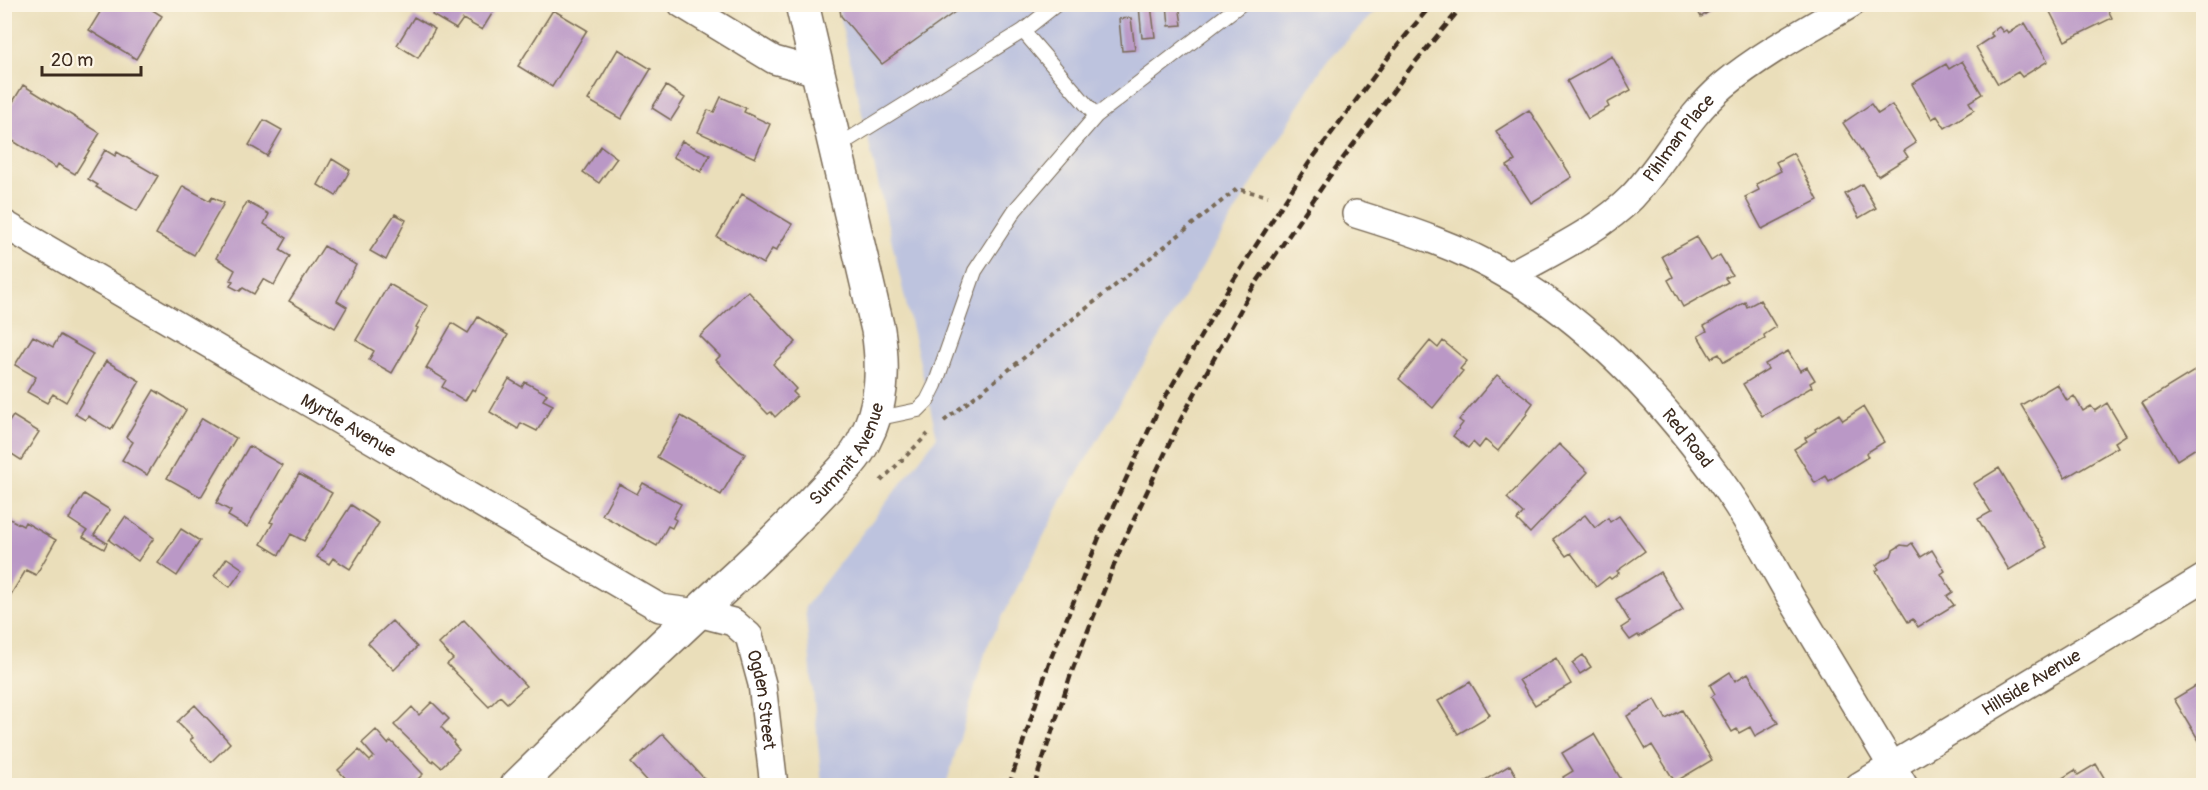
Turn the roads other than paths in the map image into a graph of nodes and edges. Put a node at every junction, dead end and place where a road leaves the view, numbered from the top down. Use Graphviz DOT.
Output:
graph roads {
  1 [pos="682,4"];
  2 [pos="802,4"];
  3 [pos="1057,4"];
  4 [pos="1241,4"];
  5 [pos="1851,4"];
  6 [pos="1023,31"];
  7 [pos="817,72"];
  8 [pos="1096,116"];
  9 [pos="835,148"];
  10 [pos="1356,214"];
  11 [pos="4,224"];
  12 [pos="1509,276"];
  13 [pos="873,420"];
  14 [pos="2204,578"];
  15 [pos="698,613"];
  16 [pos="1898,776"];
  17 [pos="517,786"];
  18 [pos="774,786"];
  19 [pos="1859,786"];
  1 -- 7 [label="street"];
  2 -- 7 [label="street, Summit Avenue"];
  3 -- 6 [label="lane"];
  4 -- 8 [label="lane"];
  5 -- 12 [label="street, Pihlman Place"];
  6 -- 8 [label="lane"];
  6 -- 9 [label="lane"];
  7 -- 9 [label="street, Summit Avenue"];
  8 -- 13 [label="lane"];
  9 -- 13 [label="street, Summit Avenue"];
  10 -- 12 [label="street, Red Road"];
  11 -- 15 [label="street, Myrtle Avenue"];
  12 -- 16 [label="street, Red Road"];
  13 -- 15 [label="street, Summit Avenue"];
  14 -- 16 [label="street, Hillside Avenue"];
  15 -- 17 [label="street, Summit Avenue"];
  15 -- 18 [label="street, Ogden Street"];
  16 -- 19 [label="street, Hillside Avenue"];
}
